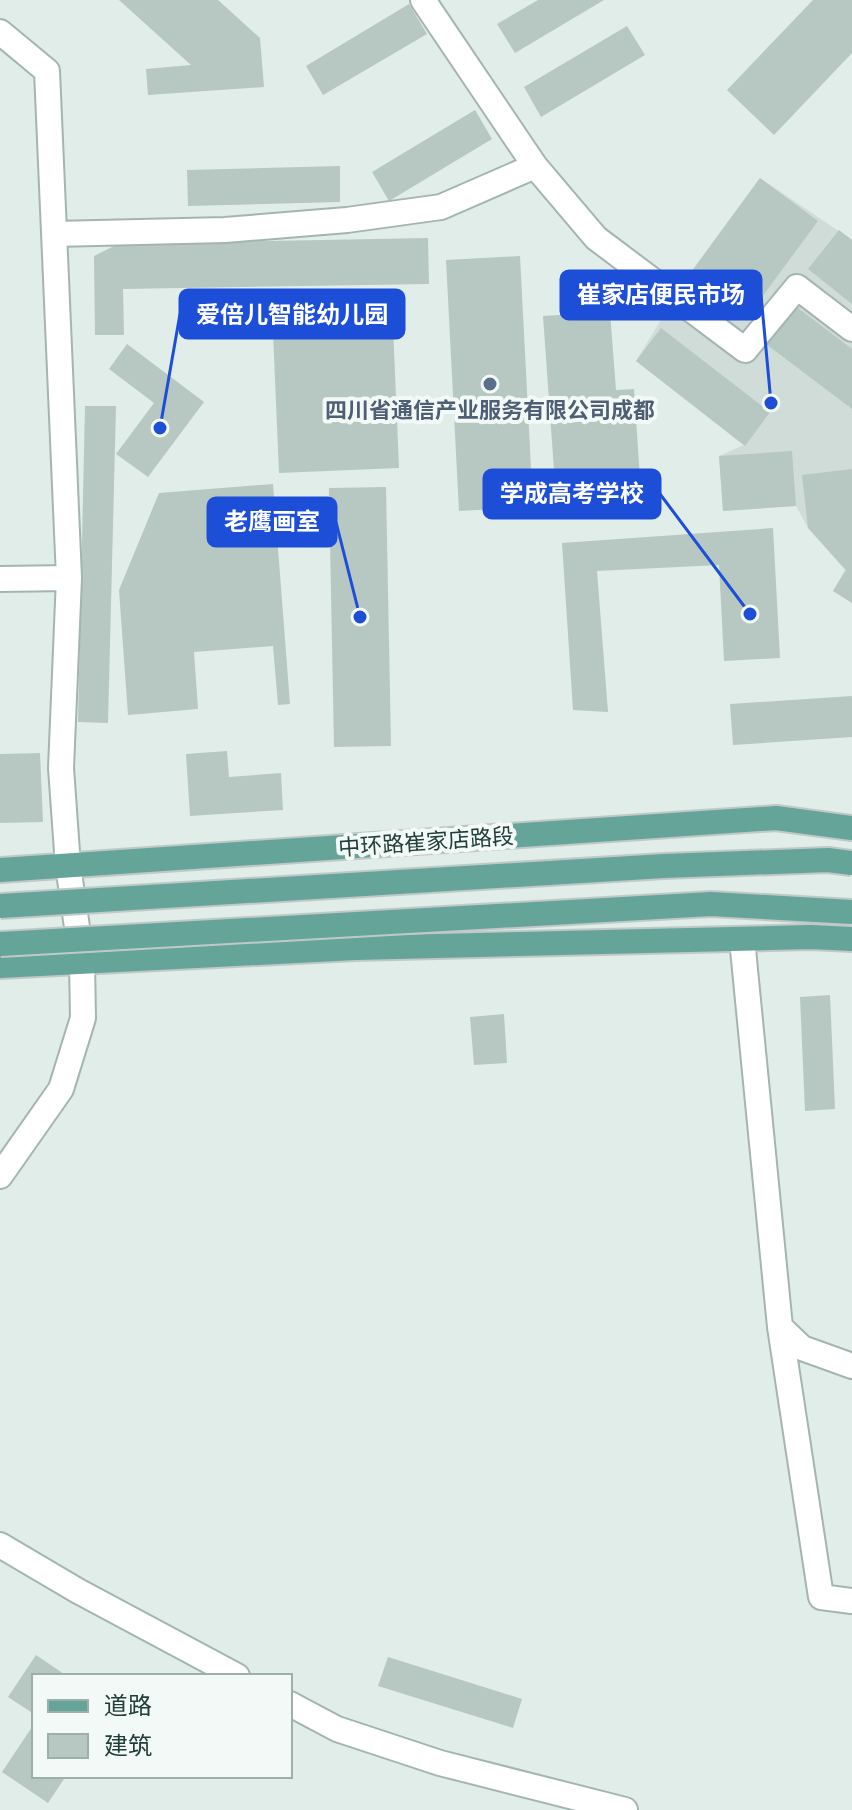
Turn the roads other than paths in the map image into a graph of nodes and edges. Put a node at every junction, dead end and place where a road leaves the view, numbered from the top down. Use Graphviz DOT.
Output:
graph roads {
  1 [pos="423,0"];
  2 [pos="0,32"];
  3 [pos="535,166"];
  4 [pos="54,234"];
  5 [pos="852,329"];
  6 [pos="69,578"];
  7 [pos="0,579"];
  8 [pos="852,828"];
  9 [pos="852,863"];
  10 [pos="68,866"];
  11 [pos="0,870"];
  12 [pos="0,906"];
  13 [pos="852,912"];
  14 [pos="742,939"];
  15 [pos="852,939"];
  16 [pos="0,944"];
  17 [pos="82,961"];
  18 [pos="0,966"];
  19 [pos="0,1176"];
  20 [pos="780,1327"];
  21 [pos="852,1366"];
  22 [pos="0,1545"];
  23 [pos="852,1601"];
  24 [pos="233,1674"];
  25 [pos="292,1705"];
  26 [pos="625,1810"];
  1 -- 3 [label="street"];
  2 -- 4 [label="street"];
  3 -- 4 [label="street"];
  3 -- 5 [label="street"];
  4 -- 6 [label="street"];
  6 -- 7 [label="street"];
  6 -- 10 [label="street"];
  8 -- 10 [label="main road, 中环路崔家店路段"];
  9 -- 12 [label="main road, bridge"];
  10 -- 11 [label="main road, 中环路崔家店路段"];
  10 -- 17 [label="street"];
  13 -- 16 [label="main road, bridge"];
  14 -- 15 [label="main road"];
  14 -- 17 [label="main road"];
  14 -- 20 [label="street"];
  17 -- 18 [label="main road"];
  17 -- 19 [label="street"];
  20 -- 21 [label="street"];
  20 -- 23 [label="street"];
  22 -- 24 [label="street"];
  25 -- 26 [label="street"];
}
